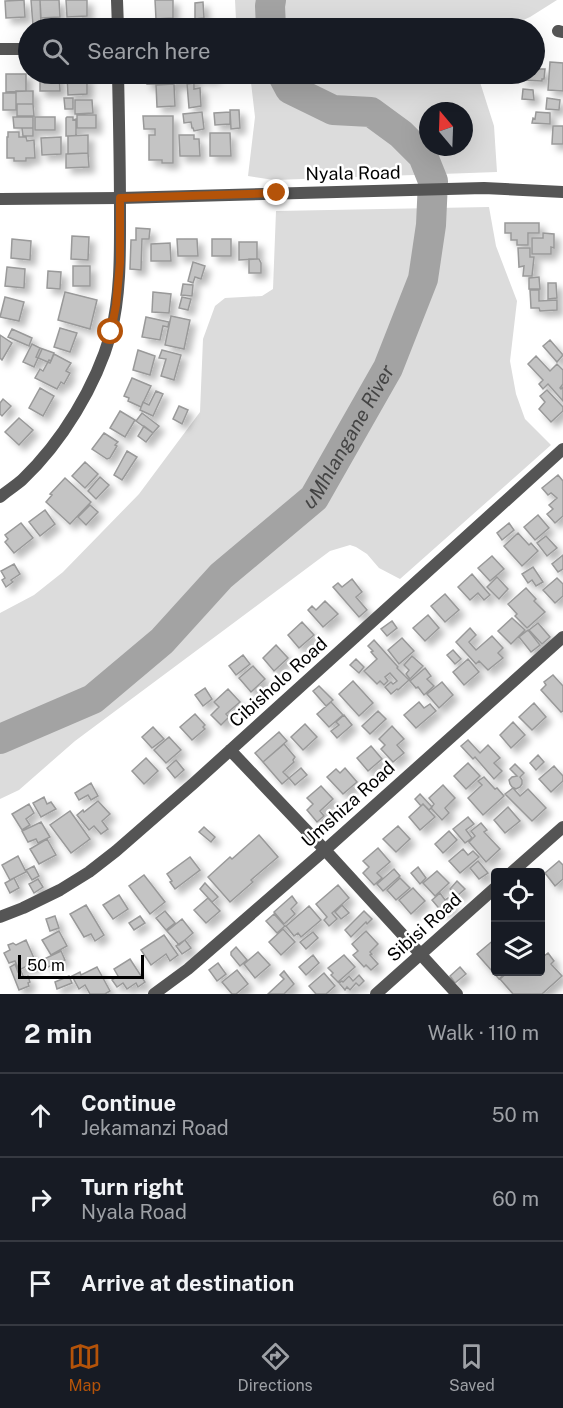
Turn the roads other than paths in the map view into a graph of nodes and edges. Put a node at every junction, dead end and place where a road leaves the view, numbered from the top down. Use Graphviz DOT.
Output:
graph roads {
  1 [pos="117,0"];
  2 [pos="118,18"];
  3 [pos="0,49"];
  4 [pos="18,49"];
  5 [pos="118,84"];
  6 [pos="563,192"];
  7 [pos="120,198"];
  8 [pos="0,199"];
  9 [pos="563,449"];
  10 [pos="0,496"];
  11 [pos="563,637"];
  12 [pos="230,750"];
  13 [pos="563,827"];
  14 [pos="324,850"];
  15 [pos="518,868"];
  16 [pos="491,892"];
  17 [pos="0,917"];
  18 [pos="421,954"];
  19 [pos="154,994"];
  20 [pos="376,994"];
  21 [pos="457,994"];
  1 -- 2 [label="street"];
  3 -- 4 [label="street"];
  5 -- 7 [label="street"];
  6 -- 7 [label="street, Nyala Road"];
  7 -- 8 [label="street, Nyala Road"];
  7 -- 10 [label="street"];
  9 -- 12 [label="street, Cibisholo Road"];
  11 -- 14 [label="street, Umshiza Road"];
  12 -- 14 [label="street"];
  12 -- 17 [label="street, Cibisholo Road"];
  13 -- 15 [label="street"];
  14 -- 18 [label="street"];
  14 -- 19 [label="street, Umshiza Road"];
  16 -- 18 [label="street, Sibisi Road"];
  18 -- 20 [label="street, Sibisi Road"];
  18 -- 21 [label="street"];
}
